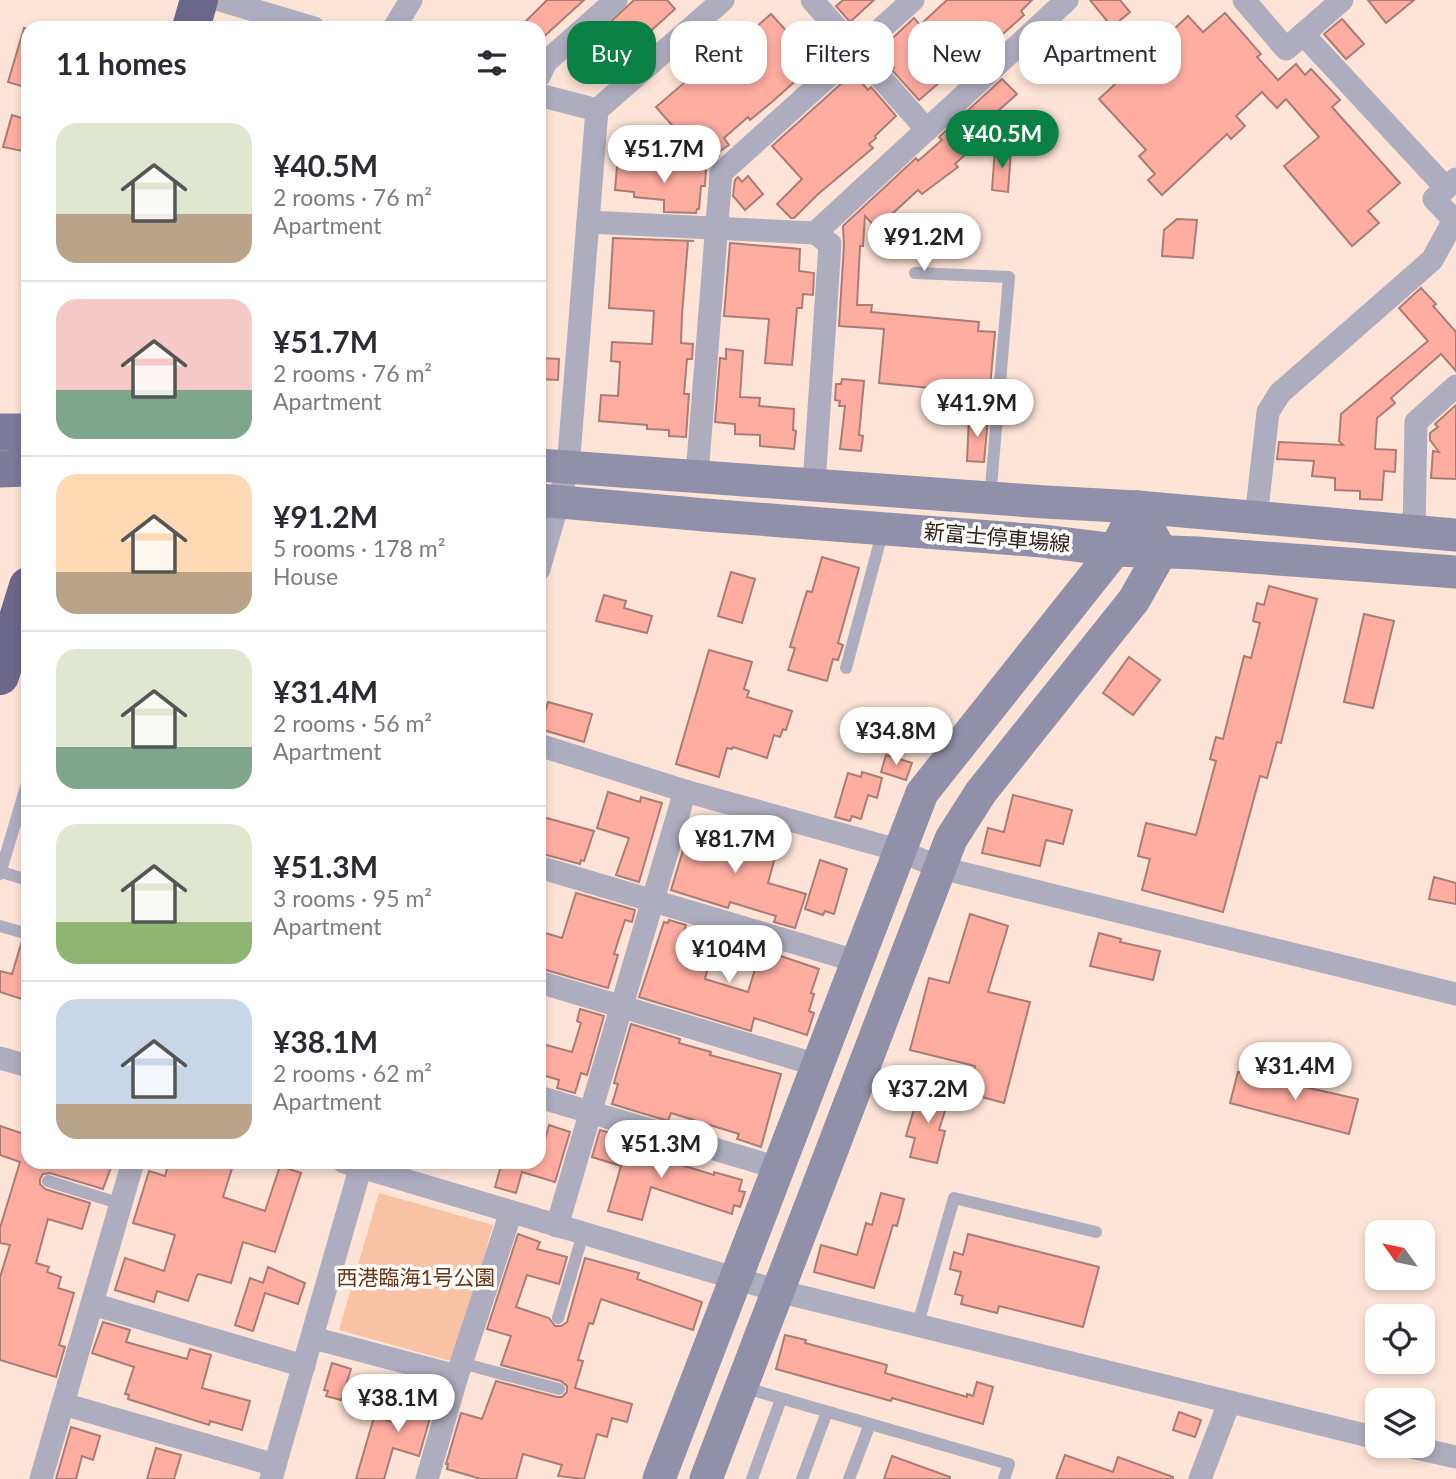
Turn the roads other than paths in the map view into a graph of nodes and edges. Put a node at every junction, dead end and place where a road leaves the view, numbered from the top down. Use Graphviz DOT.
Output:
graph roads {
  1 [pos="199,0"];
  2 [pos="220,0"];
  3 [pos="411,0"];
  4 [pos="616,0"];
  5 [pos="723,0"];
  6 [pos="812,0"];
  7 [pos="913,0"];
  8 [pos="1067,0"];
  9 [pos="1244,0"];
  10 [pos="1342,0"];
  11 [pos="193,21"];
  12 [pos="290,21"];
  13 [pos="398,21"];
  14 [pos="831,21"];
  15 [pos="890,21"];
  16 [pos="1303,34"];
  17 [pos="546,62"];
  18 [pos="820,84"];
  19 [pos="886,84"];
  20 [pos="546,97"];
  21 [pos="597,110"];
  22 [pos="927,130"];
  23 [pos="1451,183"];
  24 [pos="1455,221"];
  25 [pos="588,222"];
  26 [pos="718,228"];
  27 [pos="815,233"];
  28 [pos="915,274"];
  29 [pos="1456,386"];
  30 [pos="0,432"];
  31 [pos="21,432"];
  32 [pos="554,466"];
  33 [pos="21,468"];
  34 [pos="0,469"];
  35 [pos="697,475"];
  36 [pos="814,484"];
  37 [pos="990,498"];
  38 [pos="549,500"];
  39 [pos="1137,507"];
  40 [pos="1256,518"];
  41 [pos="546,521"];
  42 [pos="883,529"];
  43 [pos="1414,531"];
  44 [pos="1456,535"];
  45 [pos="1115,550"];
  46 [pos="1161,552"];
  47 [pos="1456,572"];
  48 [pos="21,608"];
  49 [pos="846,668"];
  50 [pos="0,676"];
  51 [pos="546,747"];
  52 [pos="685,791"];
  53 [pos="21,803"];
  54 [pos="898,850"];
  55 [pos="941,868"];
  56 [pos="546,869"];
  57 [pos="0,873"];
  58 [pos="21,878"];
  59 [pos="653,901"];
  60 [pos="0,926"];
  61 [pos="21,932"];
  62 [pos="856,961"];
  63 [pos="546,984"];
  64 [pos="1456,994"];
  65 [pos="621,1006"];
  66 [pos="0,1058"];
  67 [pos="21,1064"];
  68 [pos="817,1065"];
  69 [pos="546,1099"];
  70 [pos="590,1112"];
  71 [pos="778,1168"];
  72 [pos="132,1169"];
  73 [pos="354,1169"];
  74 [pos="371,1169"];
  75 [pos="48,1181"];
  76 [pos="121,1204"];
  77 [pos="511,1212"];
  78 [pos="557,1226"];
  79 [pos="1096,1232"];
  80 [pos="583,1234"];
  81 [pos="736,1279"];
  82 [pos="778,1291"];
  83 [pos="92,1304"];
  84 [pos="558,1318"];
  85 [pos="917,1327"];
  86 [pos="313,1338"];
  87 [pos="304,1366"];
  88 [pos="459,1370"];
  89 [pos="741,1387"];
  90 [pos="559,1389"];
  91 [pos="781,1399"];
  92 [pos="1229,1402"];
  93 [pos="63,1404"];
  94 [pos="827,1412"];
  95 [pos="870,1424"];
  96 [pos="1365,1435"];
  97 [pos="1435,1452"];
  98 [pos="1456,1457"];
  99 [pos="273,1472"];
  100 [pos="41,1479"];
  101 [pos="427,1479"];
  102 [pos="659,1479"];
  103 [pos="706,1479"];
  104 [pos="752,1479"];
  105 [pos="802,1479"];
  106 [pos="849,1479"];
  107 [pos="1004,1479"];
  108 [pos="1200,1479"];
  1 -- 11 [label="highway"];
  2 -- 12 [label="street"];
  3 -- 13 [label="street"];
  4 -- 17 [label="street"];
  5 -- 21 [label="street"];
  6 -- 14 [label="street"];
  7 -- 15 [label="street"];
  8 -- 22 [label="street"];
  9 -- 16 [label="street"];
  10 -- 16 [label="street"];
  16 -- 23 [label="street"];
  18 -- 26 [label="street"];
  19 -- 22 [label="street"];
  20 -- 21 [label="street"];
  21 -- 25 [label="street"];
  22 -- 27 [label="street"];
  23 -- 24 [label="street"];
  24 -- 40 [label="street"];
  25 -- 26 [label="street"];
  25 -- 32 [label="street"];
  26 -- 27 [label="street"];
  26 -- 35 [label="street"];
  27 -- 36 [label="street"];
  28 -- 37 [label="lane"];
  29 -- 43 [label="street"];
  30 -- 31 [label="main road"];
  32 -- 35 [label="street, 新富士停車場線"];
  32 -- 38 [label="street"];
  33 -- 34 [label="main road"];
  35 -- 36 [label="street, 新富士停車場線"];
  36 -- 37 [label="street, 新富士停車場線"];
  37 -- 39 [label="street, 新富士停車場線"];
  38 -- 41 [label="street"];
  38 -- 42 [label="street, 新富士停車場線"];
  39 -- 40 [label="street, 新富士停車場線"];
  39 -- 45 [label="street"];
  39 -- 46 [label="street"];
  40 -- 43 [label="street, 新富士停車場線"];
  42 -- 45 [label="street, 新富士停車場線"];
  42 -- 49 [label="lane"];
  43 -- 44 [label="street, 新富士停車場線"];
  45 -- 46 [label="street, 新富士停車場線"];
  45 -- 54 [label="street"];
  46 -- 47 [label="street, 新富士停車場線"];
  46 -- 55 [label="street"];
  48 -- 50 [label="highway"];
  51 -- 52 [label="street"];
  52 -- 54 [label="street"];
  52 -- 59 [label="street"];
  53 -- 57 [label="lane"];
  54 -- 55 [label="street"];
  54 -- 62 [label="street"];
  55 -- 64 [label="street"];
  55 -- 82 [label="street"];
  56 -- 59 [label="street"];
  57 -- 58 [label="lane"];
  59 -- 62 [label="street"];
  59 -- 65 [label="street"];
  60 -- 61 [label="lane"];
  62 -- 68 [label="street"];
  63 -- 65 [label="street"];
  65 -- 68 [label="street"];
  65 -- 70 [label="street"];
  66 -- 67 [label="street"];
  68 -- 71 [label="street"];
  69 -- 70 [label="street"];
  70 -- 71 [label="street"];
  70 -- 78 [label="street"];
  71 -- 81 [label="street"];
  72 -- 76 [label="street"];
  73 -- 86 [label="street"];
  74 -- 77 [label="street"];
  75 -- 76 [label="lane"];
  76 -- 83 [label="street"];
  77 -- 78 [label="street"];
  77 -- 88 [label="street"];
  78 -- 80 [label="street"];
  79 -- 85 [label="lane"];
  80 -- 81 [label="street"];
  80 -- 84 [label="lane"];
  81 -- 82 [label="street"];
  81 -- 102 [label="street"];
  82 -- 85 [label="street"];
  82 -- 89 [label="street"];
  83 -- 87 [label="street"];
  83 -- 93 [label="street"];
  85 -- 92 [label="street"];
  86 -- 87 [label="street"];
  86 -- 88 [label="street"];
  87 -- 99 [label="street"];
  88 -- 90 [label="lane"];
  88 -- 101 [label="street"];
  89 -- 91 [label="lane"];
  89 -- 103 [label="street"];
  91 -- 94 [label="lane"];
  91 -- 104 [label="lane"];
  92 -- 96 [label="street"];
  92 -- 108 [label="street"];
  93 -- 99 [label="street"];
  93 -- 100 [label="street"];
  94 -- 95 [label="lane"];
  94 -- 105 [label="lane"];
  95 -- 106 [label="lane"];
  95 -- 107 [label="lane"];
  97 -- 98 [label="street"];
}
